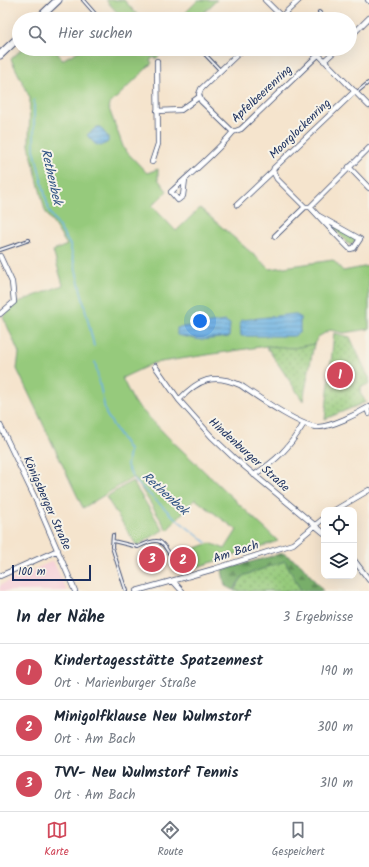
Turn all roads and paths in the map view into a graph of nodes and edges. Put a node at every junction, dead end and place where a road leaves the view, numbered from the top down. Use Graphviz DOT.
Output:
graph roads {
  1 [pos="58,0"];
  2 [pos="83,0"];
  3 [pos="265,0"];
  4 [pos="299,0"];
  5 [pos="45,12"];
  6 [pos="94,12"];
  7 [pos="276,12"];
  8 [pos="286,12"];
  9 [pos="369,13"];
  10 [pos="368,19"];
  11 [pos="357,30"];
  12 [pos="12,44"];
  13 [pos="0,56"];
  14 [pos="207,56"];
  15 [pos="236,56"];
  16 [pos="316,56"];
  17 [pos="320,56"];
  18 [pos="329,56"];
  19 [pos="157,60"];
  20 [pos="324,61"];
  21 [pos="221,70"];
  22 [pos="368,83"];
  23 [pos="356,92"];
  24 [pos="199,97"];
  25 [pos="369,106"];
  26 [pos="157,111"];
  27 [pos="233,132"];
  28 [pos="369,148"];
  29 [pos="152,162"];
  30 [pos="349,167"];
  31 [pos="273,172"];
  32 [pos="185,179"];
  33 [pos="369,188"];
  34 [pos="237,205"];
  35 [pos="308,207"];
  36 [pos="319,216"];
  37 [pos="275,236"];
  38 [pos="29,240"];
  39 [pos="0,250"];
  40 [pos="0,256"];
  41 [pos="0,314"];
  42 [pos="155,366"];
  43 [pos="179,400"];
  44 [pos="368,408"];
  45 [pos="369,414"];
  46 [pos="303,424"];
  47 [pos="0,425"];
  48 [pos="254,475"];
  49 [pos="369,490"];
  50 [pos="340,507"];
  51 [pos="321,521"];
  52 [pos="315,527"];
  53 [pos="321,530"];
  54 [pos="113,535"];
  55 [pos="113,541"];
  56 [pos="58,550"];
  57 [pos="174,561"];
  58 [pos="357,564"];
  59 [pos="0,576"];
  60 [pos="369,580"];
  61 [pos="173,581"];
  62 [pos="75,591"];
  63 [pos="126,591"];
  64 [pos="136,591"];
  65 [pos="182,591"];
  1 -- 5 [label="main road"];
  2 -- 6 [label="lane"];
  3 -- 7 [label="street"];
  4 -- 8 [label="street"];
  9 -- 10 [label="street"];
  10 -- 11 [label="street"];
  12 -- 13 [label="main road"];
  14 -- 21 [label="lane"];
  15 -- 21 [label="street"];
  16 -- 27 [label="street, Apfelbeerenring"];
  17 -- 20 [label="street"];
  18 -- 20 [label="street"];
  19 -- 26 [label="street"];
  20 -- 23 [label="street"];
  21 -- 24 [label="street"];
  22 -- 23 [label="lane"];
  23 -- 25 [label="street"];
  23 -- 31 [label="street, Moorglockenring"];
  24 -- 26 [label="street"];
  24 -- 27 [label="street, Apfelbeerenring"];
  26 -- 29 [label="street"];
  27 -- 32 [label="street"];
  28 -- 30 [label="street"];
  30 -- 33 [label="street"];
  30 -- 35 [label="street"];
  31 -- 34 [label="street"];
  31 -- 35 [label="street, Moorglockenring"];
  35 -- 36 [label="street, Moorglockenring"];
  35 -- 37 [label="street"];
  36 -- 36 [label="street, Moorglockenring"];
  38 -- 39 [label="lane"];
  40 -- 41 [label="street"];
  42 -- 43 [label="street, Hindenburger Straße"];
  43 -- 46 [label="street"];
  43 -- 48 [label="street, Hindenburger Straße"];
  44 -- 45 [label="street"];
  44 -- 46 [label="street"];
  46 -- 48 [label="street"];
  47 -- 56 [label="street, Königsberger Straße"];
  48 -- 52 [label="street, Hindenburger Straße"];
  49 -- 50 [label="street"];
  51 -- 52 [label="street, Am Bach"];
  52 -- 53 [label="street, Hindenburger Straße"];
  52 -- 61 [label="street, Am Bach"];
  54 -- 55 [label="lane"];
  55 -- 57 [label="lane"];
  55 -- 63 [label="lane"];
  56 -- 59 [label="street"];
  56 -- 62 [label="street, Königsberger Straße"];
  58 -- 60 [label="street"];
  61 -- 64 [label="street, Am Bach"];
  61 -- 65 [label="street"];
}
